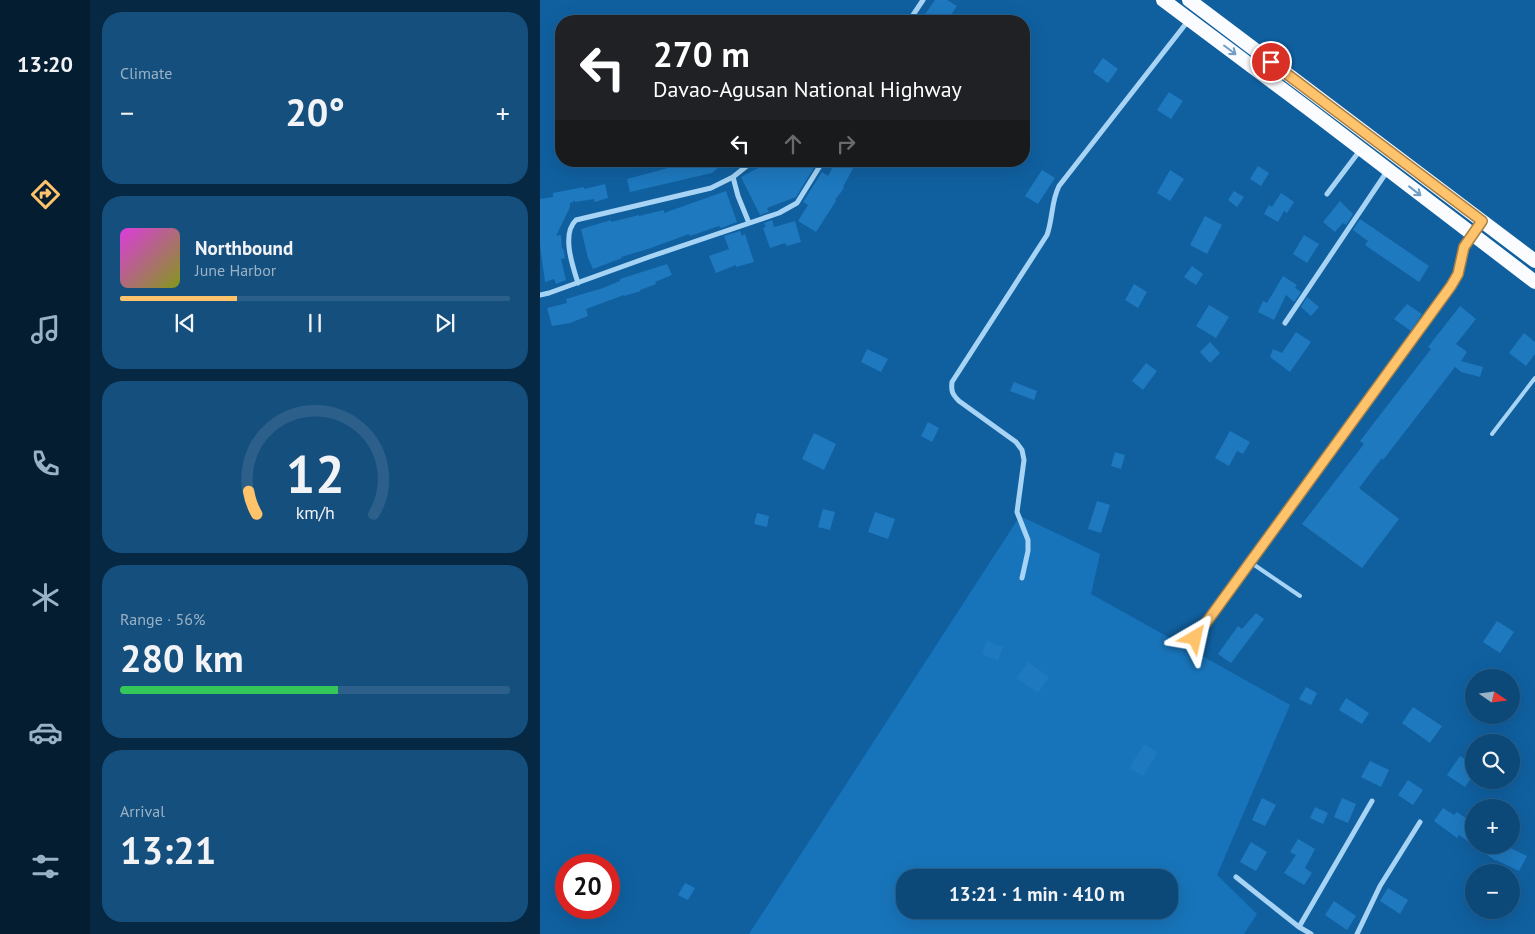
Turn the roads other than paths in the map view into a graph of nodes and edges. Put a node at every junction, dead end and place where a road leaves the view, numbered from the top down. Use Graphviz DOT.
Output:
graph roads {
  1 [pos="923,0"];
  2 [pos="1162,0"];
  3 [pos="1189,0"];
  4 [pos="913,15"];
  5 [pos="1210,16"];
  6 [pos="1189,20"];
  7 [pos="1201,29"];
  8 [pos="1361,149"];
  9 [pos="745,167"];
  10 [pos="819,167"];
  11 [pos="1388,170"];
  12 [pos="733,177"];
  13 [pos="1327,194"];
  14 [pos="1482,221"];
  15 [pos="749,224"];
  16 [pos="1472,235"];
  17 [pos="1535,261"];
  18 [pos="1535,282"];
  19 [pos="578,283"];
  20 [pos="540,295"];
  21 [pos="1286,323"];
  22 [pos="1535,378"];
  23 [pos="1492,434"];
  24 [pos="1250,562"];
  25 [pos="1022,578"];
  26 [pos="1300,596"];
  27 [pos="1195,638"];
  28 [pos="1372,801"];
  29 [pos="1420,822"];
  30 [pos="1236,877"];
  31 [pos="1299,927"];
  32 [pos="1311,934"];
  33 [pos="1357,934"];
  1 -- 4 [label="street"];
  2 -- 6 [label="highway"];
  3 -- 5 [label="highway"];
  5 -- 7 [label="highway"];
  5 -- 14 [label="highway"];
  6 -- 7 [label="highway"];
  6 -- 25 [label="street"];
  7 -- 8 [label="highway, one-way"];
  8 -- 11 [label="highway"];
  8 -- 13 [label="street"];
  9 -- 12 [label="street"];
  10 -- 15 [label="street"];
  11 -- 16 [label="highway, one-way"];
  11 -- 21 [label="street"];
  12 -- 15 [label="street"];
  12 -- 19 [label="street"];
  14 -- 16 [label="lane"];
  14 -- 17 [label="highway"];
  15 -- 19 [label="street"];
  16 -- 18 [label="highway"];
  16 -- 24 [label="lane"];
  19 -- 20 [label="street"];
  22 -- 23 [label="lane"];
  24 -- 26 [label="lane"];
  24 -- 27 [label="lane"];
  28 -- 31 [label="street"];
  29 -- 33 [label="street"];
  30 -- 31 [label="street"];
  31 -- 32 [label="street"];
}
